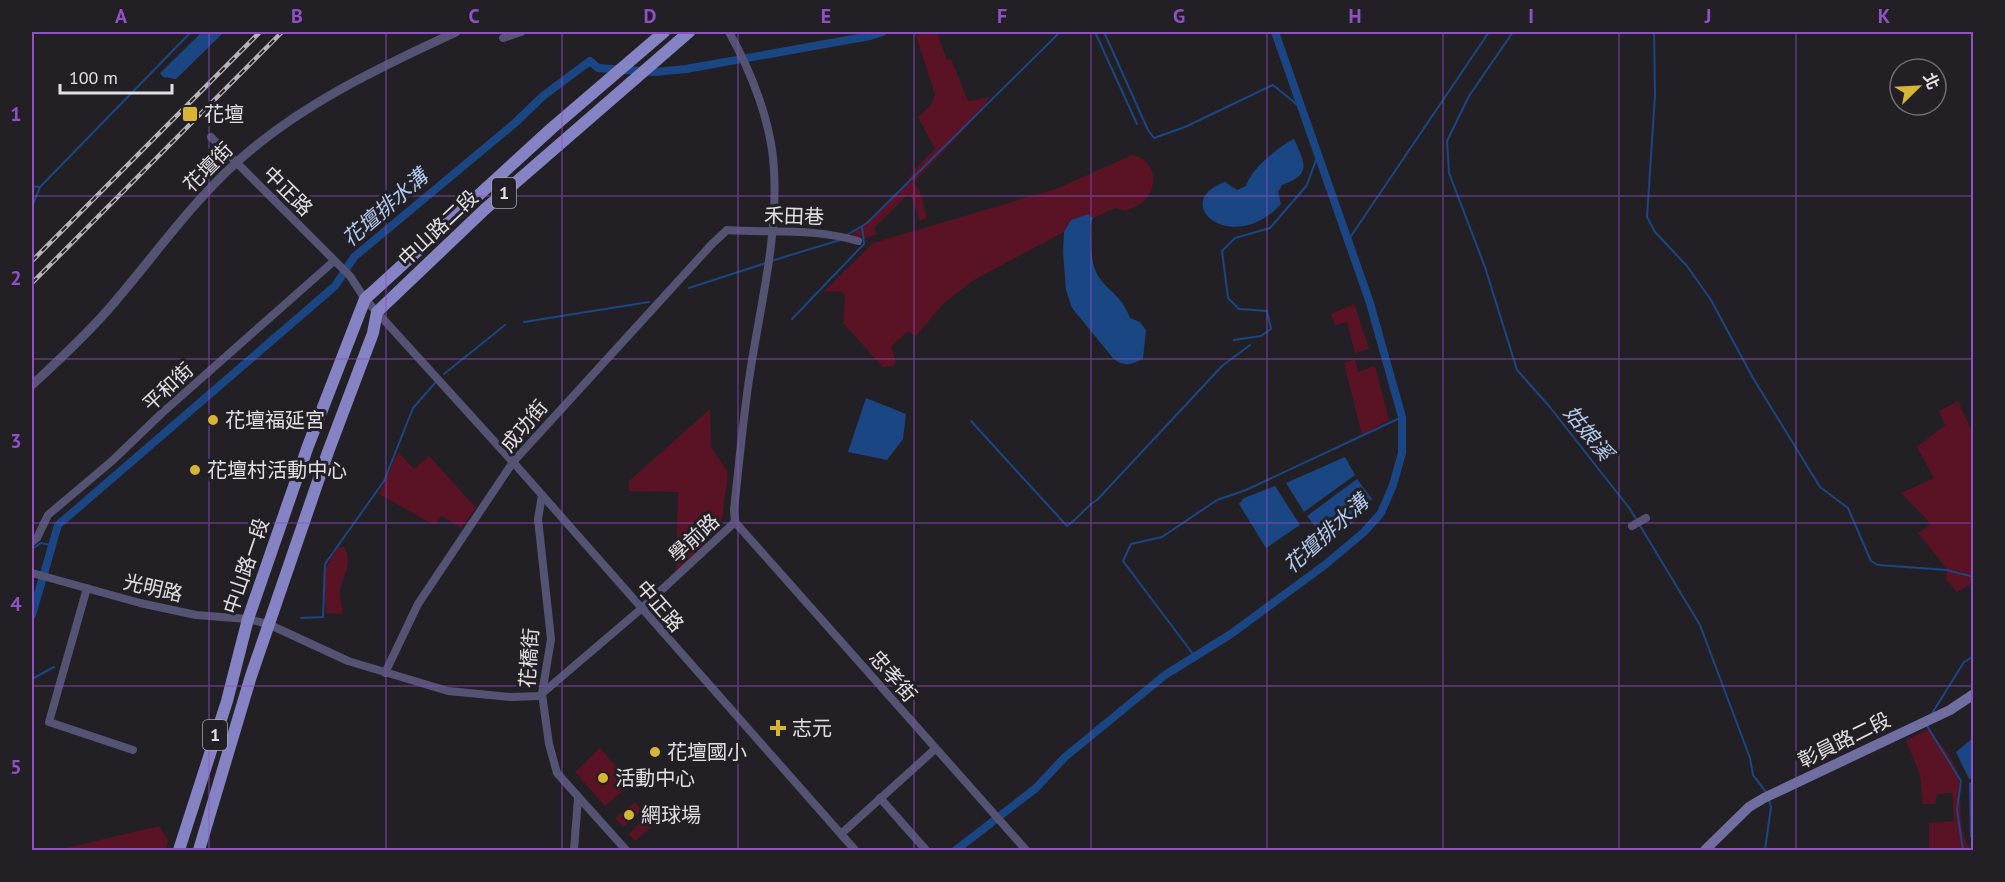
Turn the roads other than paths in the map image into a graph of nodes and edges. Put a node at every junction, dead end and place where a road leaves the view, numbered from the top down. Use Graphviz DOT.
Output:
graph roads {
  1 [pos="456,32"];
  2 [pos="521,32"];
  3 [pos="664,32"];
  4 [pos="689,32"];
  5 [pos="729,32"];
  6 [pos="503,38"];
  7 [pos="211,137"];
  8 [pos="236,162"];
  9 [pos="727,230"];
  10 [pos="772,232"];
  11 [pos="858,241"];
  12 [pos="334,261"];
  13 [pos="365,298"];
  14 [pos="377,312"];
  15 [pos="32,386"];
  16 [pos="513,462"];
  17 [pos="542,495"];
  18 [pos="1646,518"];
  19 [pos="735,522"];
  20 [pos="1632,526"];
  21 [pos="32,542"];
  22 [pos="32,573"];
  23 [pos="87,588"];
  24 [pos="641,609"];
  25 [pos="249,619"];
  26 [pos="268,624"];
  27 [pos="385,673"];
  28 [pos="542,694"];
  29 [pos="1974,694"];
  30 [pos="133,750"];
  31 [pos="934,750"];
  32 [pos="579,798"];
  33 [pos="880,798"];
  34 [pos="841,834"];
  35 [pos="179,850"];
  36 [pos="199,850"];
  37 [pos="574,850"];
  38 [pos="626,850"];
  39 [pos="855,850"];
  40 [pos="926,850"];
  41 [pos="1026,850"];
  42 [pos="1705,850"];
  1 -- 8 [label="street, 花壇街"];
  2 -- 6 [label="street"];
  3 -- 13 [label="main road, 中山路二段 / 1"];
  4 -- 14 [label="main road, 中山路二段 / 1"];
  5 -- 10 [label="street, 學前路"];
  7 -- 8 [label="street, 中正路"];
  8 -- 12 [label="street, 中正路"];
  8 -- 15 [label="street, 花壇街"];
  9 -- 10 [label="street, 禾田巷"];
  9 -- 16 [label="street, 成功街"];
  10 -- 11 [label="street, 禾田巷"];
  10 -- 19 [label="street, 學前路"];
  12 -- 13 [label="street, 中正路"];
  12 -- 21 [label="street, 平和街"];
  13 -- 14 [label="street"];
  13 -- 25 [label="main road, 中山路一段 / 1"];
  14 -- 16 [label="street, 中正路"];
  14 -- 26 [label="main road, 中山路一段 / 1"];
  16 -- 17 [label="street, 中正路"];
  16 -- 27 [label="street, 成功街"];
  17 -- 24 [label="street, 中正路"];
  17 -- 28 [label="street, 花橋街"];
  18 -- 20 [label="street"];
  19 -- 24 [label="street, 學前路"];
  19 -- 31 [label="street, 忠孝街"];
  22 -- 23 [label="street, 光明路"];
  23 -- 25 [label="street, 光明路"];
  23 -- 30 [label="street"];
  24 -- 28 [label="street, 學前路"];
  24 -- 34 [label="street, 中正路"];
  25 -- 26 [label="street, 光明路"];
  25 -- 35 [label="main road, 中山路一段 / 1"];
  26 -- 27 [label="street"];
  26 -- 36 [label="main road, 中山路一段 / 1"];
  27 -- 28 [label="street"];
  28 -- 32 [label="street, 花橋街"];
  29 -- 42 [label="main road, 彰員路二段"];
  31 -- 33 [label="street"];
  31 -- 41 [label="street, 忠孝街"];
  32 -- 37 [label="street"];
  32 -- 38 [label="street, 花橋街"];
  33 -- 34 [label="street"];
  33 -- 40 [label="street"];
  34 -- 39 [label="street, 中正路"];
}
